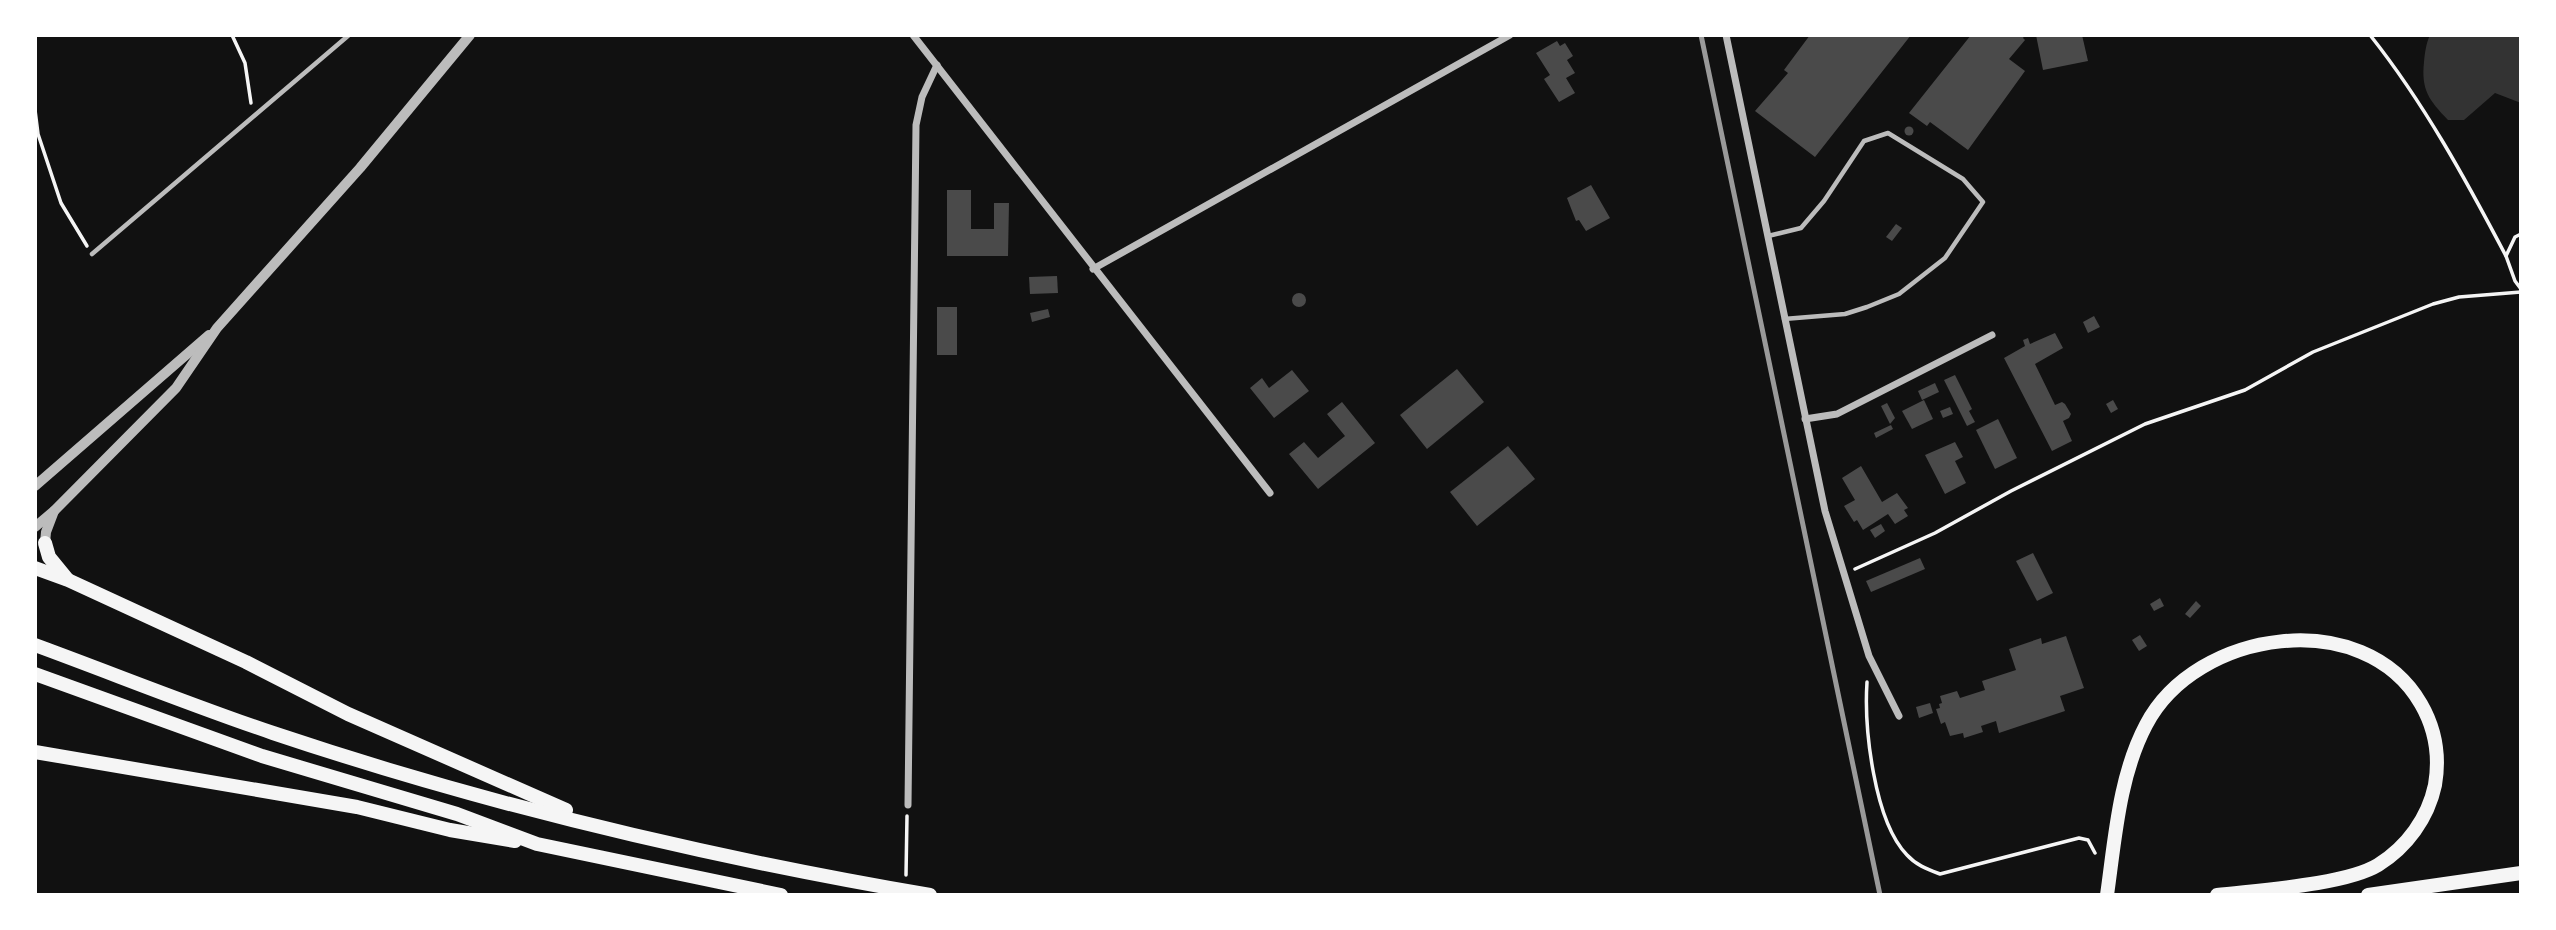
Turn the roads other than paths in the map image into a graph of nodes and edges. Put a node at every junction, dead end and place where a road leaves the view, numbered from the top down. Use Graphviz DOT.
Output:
graph roads {
  1 [pos="349,35"];
  2 [pos="470,35"];
  3 [pos="913,35"];
  4 [pos="1510,35"];
  5 [pos="1726,35"];
  6 [pos="937,65"];
  7 [pos="1768,236"];
  8 [pos="92,254"];
  9 [pos="1093,268"];
  10 [pos="1784,319"];
  11 [pos="217,328"];
  12 [pos="1992,335"];
  13 [pos="1805,419"];
  14 [pos="35,486"];
  15 [pos="1270,493"];
  16 [pos="54,511"];
  17 [pos="35,527"];
  18 [pos="45,543"];
  19 [pos="35,568"];
  20 [pos="68,580"];
  21 [pos="35,645"];
  22 [pos="35,674"];
  23 [pos="1899,716"];
  24 [pos="35,752"];
  25 [pos="908,805"];
  26 [pos="605,828"];
  27 [pos="537,844"];
  28 [pos="2521,873"];
  29 [pos="906,893"];
  30 [pos="781,895"];
  31 [pos="930,895"];
  32 [pos="2107,895"];
  33 [pos="2217,895"];
  34 [pos="2368,895"];
  1 -- 8 [label="lane"];
  2 -- 11 [label="street"];
  3 -- 6 [label="street"];
  4 -- 9 [label="street"];
  5 -- 7 [label="street"];
  6 -- 9 [label="street"];
  6 -- 25 [label="street"];
  7 -- 10 [label="street"];
  7 -- 10 [label="lane"];
  9 -- 15 [label="street"];
  10 -- 13 [label="street"];
  11 -- 14 [label="street"];
  11 -- 16 [label="street"];
  12 -- 13 [label="street"];
  13 -- 23 [label="street"];
  16 -- 17 [label="street"];
  16 -- 18 [label="street"];
  18 -- 20 [label="highway"];
  19 -- 20 [label="highway"];
  20 -- 26 [label="highway"];
  21 -- 26 [label="highway"];
  22 -- 27 [label="highway"];
  24 -- 27 [label="highway"];
  26 -- 29 [label="highway"];
  27 -- 30 [label="highway"];
  28 -- 34 [label="highway"];
  29 -- 31 [label="highway"];
  32 -- 33 [label="highway"];
}
